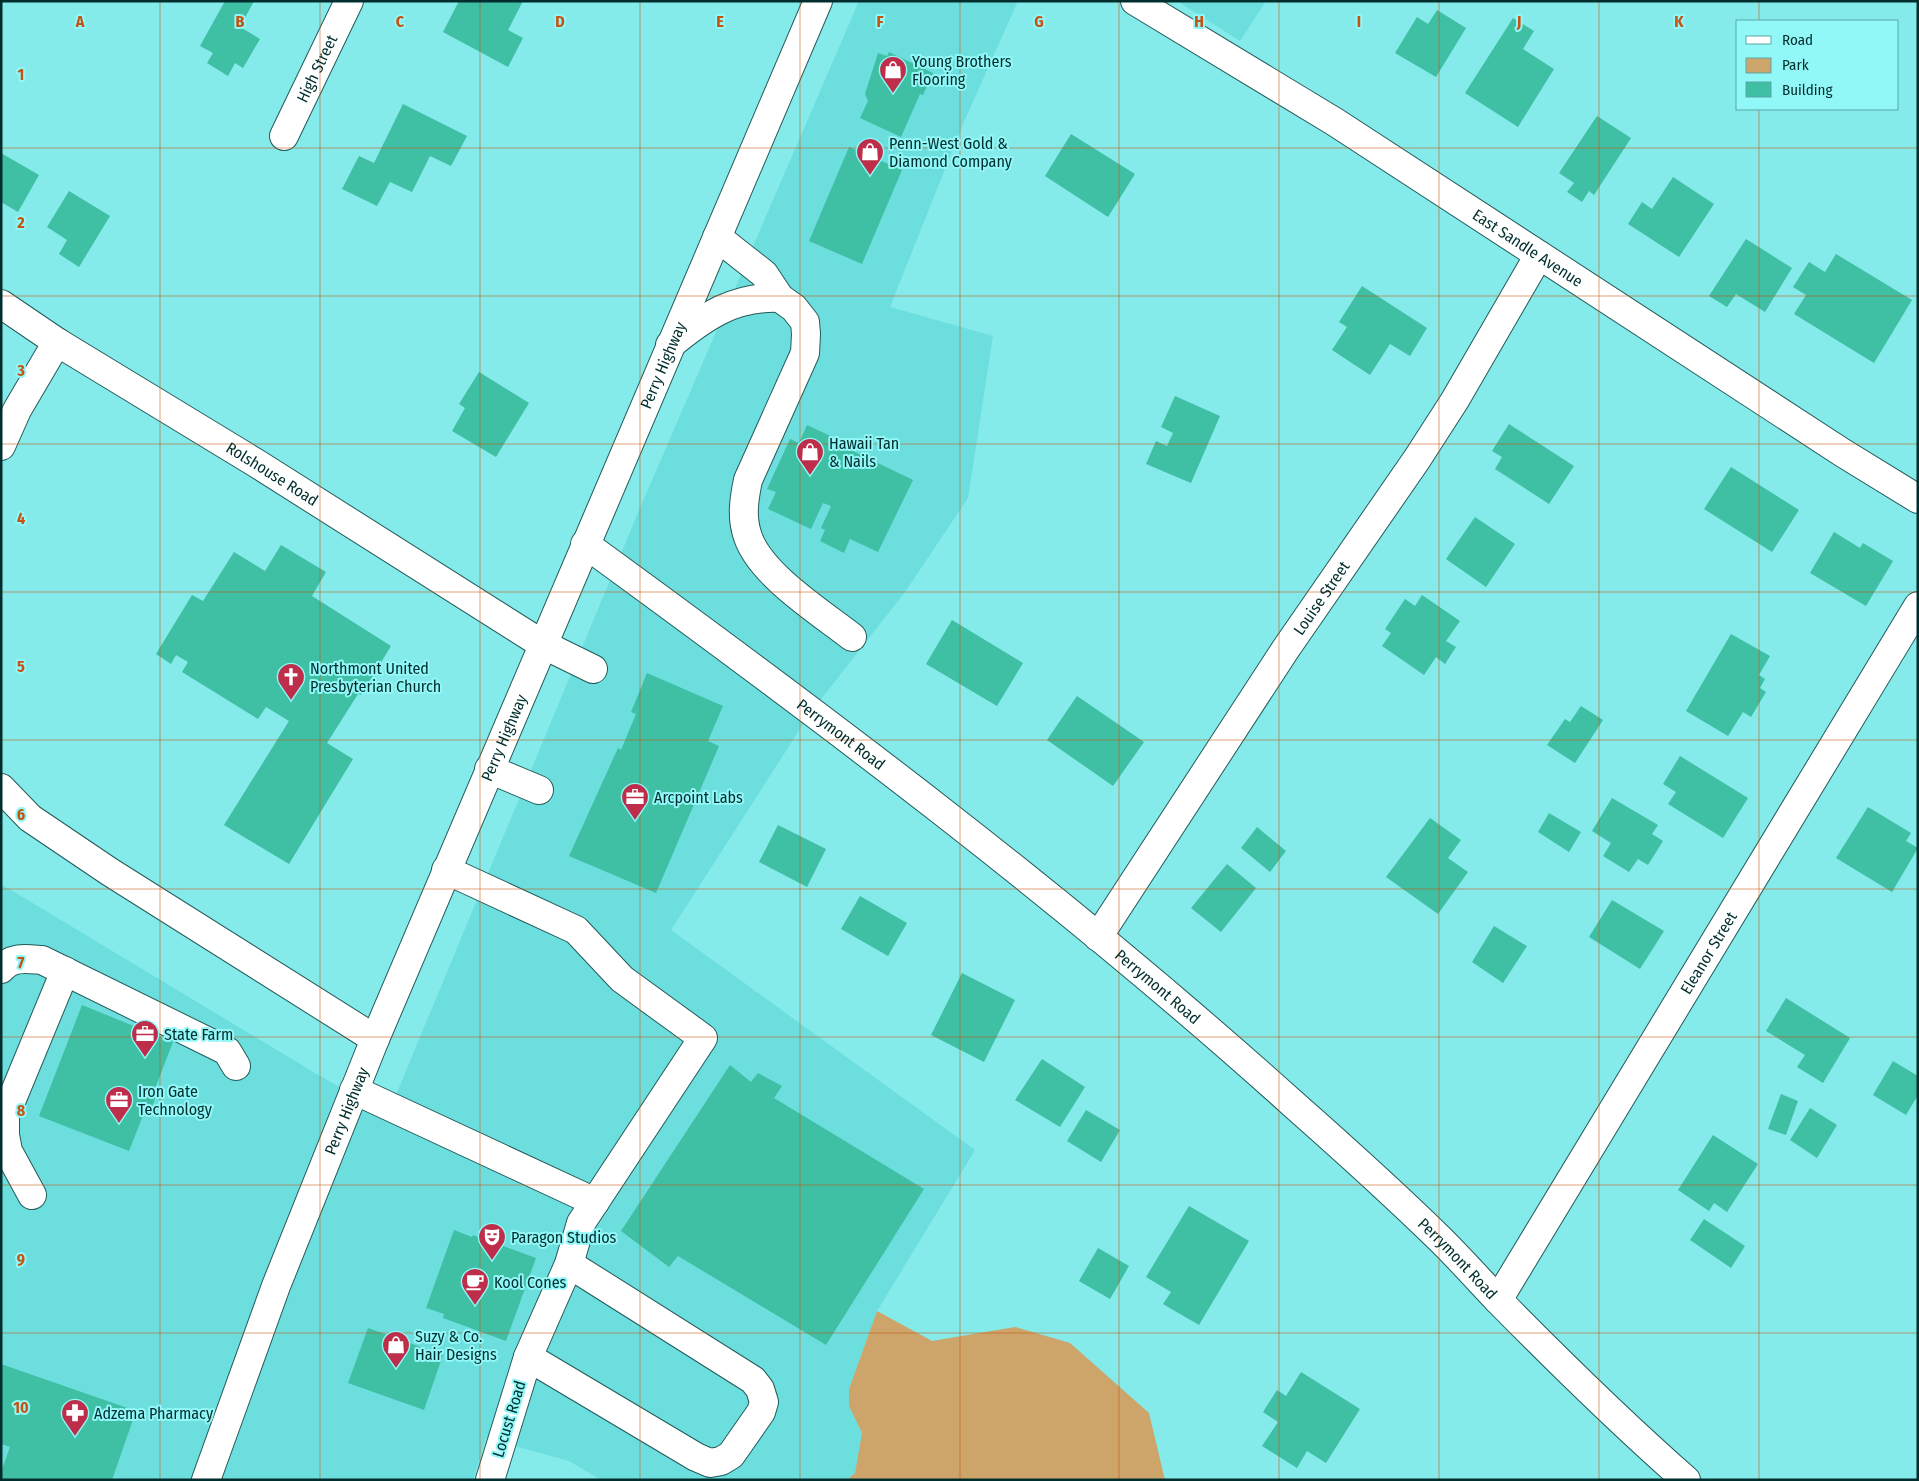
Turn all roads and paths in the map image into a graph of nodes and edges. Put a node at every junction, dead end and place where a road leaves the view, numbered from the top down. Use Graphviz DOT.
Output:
graph roads {
  1 [pos="349,1"];
  2 [pos="818,1"];
  3 [pos="1135,1"];
  4 [pos="1169,10"];
  5 [pos="284,136"];
  6 [pos="717,237"];
  7 [pos="1539,254"];
  8 [pos="780,298"];
  9 [pos="1,304"];
  10 [pos="57,342"];
  11 [pos="670,345"];
  12 [pos="1,446"];
  13 [pos="1918,499"];
  14 [pos="585,544"];
  15 [pos="1918,606"];
  16 [pos="852,637"];
  17 [pos="542,644"];
  18 [pos="593,669"];
  19 [pos="489,769"];
  20 [pos="1,788"];
  21 [pos="539,790"];
  22 [pos="446,870"];
  23 [pos="1098,937"];
  24 [pos="1,969"];
  25 [pos="65,971"];
  26 [pos="375,1039"];
  27 [pos="236,1066"];
  28 [pos="354,1090"];
  29 [pos="32,1195"];
  30 [pos="595,1202"];
  31 [pos="569,1264"];
  32 [pos="1498,1300"];
  33 [pos="528,1357"];
  34 [pos="206,1480"];
  35 [pos="490,1480"];
  36 [pos="1686,1480"];
  1 -- 5 [label="street, High Street"];
  2 -- 6 [label="street, Perry Highway"];
  3 -- 4 [label="street, East Sandle Avenue"];
  4 -- 7 [label="street, East Sandle Avenue"];
  6 -- 8 [label="street"];
  6 -- 11 [label="street, Perry Highway"];
  7 -- 13 [label="street, East Sandle Avenue"];
  7 -- 23 [label="street, Louise Street"];
  8 -- 11 [label="street"];
  8 -- 16 [label="street"];
  9 -- 10 [label="street, Rolshouse Road"];
  10 -- 12 [label="street"];
  10 -- 17 [label="street, Rolshouse Road"];
  11 -- 14 [label="street, Perry Highway"];
  14 -- 17 [label="street, Perry Highway"];
  14 -- 23 [label="street, Perrymont Road"];
  15 -- 32 [label="street, Eleanor Street"];
  17 -- 18 [label="street, Rolshouse Road"];
  17 -- 19 [label="street, Perry Highway"];
  19 -- 21 [label="street"];
  19 -- 22 [label="street, Perry Highway"];
  20 -- 26 [label="street"];
  22 -- 26 [label="street, Perry Highway"];
  22 -- 30 [label="street, Locust Road"];
  23 -- 32 [label="street, Perrymont Road"];
  24 -- 25 [label="street"];
  25 -- 27 [label="street"];
  25 -- 29 [label="street"];
  26 -- 28 [label="street, Perry Highway"];
  28 -- 30 [label="street"];
  28 -- 34 [label="street, Perry Highway"];
  30 -- 31 [label="street, Locust Road"];
  31 -- 33 [label="street, Locust Road"];
  31 -- 33 [label="street"];
  32 -- 36 [label="street, Perrymont Road"];
  33 -- 35 [label="street, Locust Road"];
}
